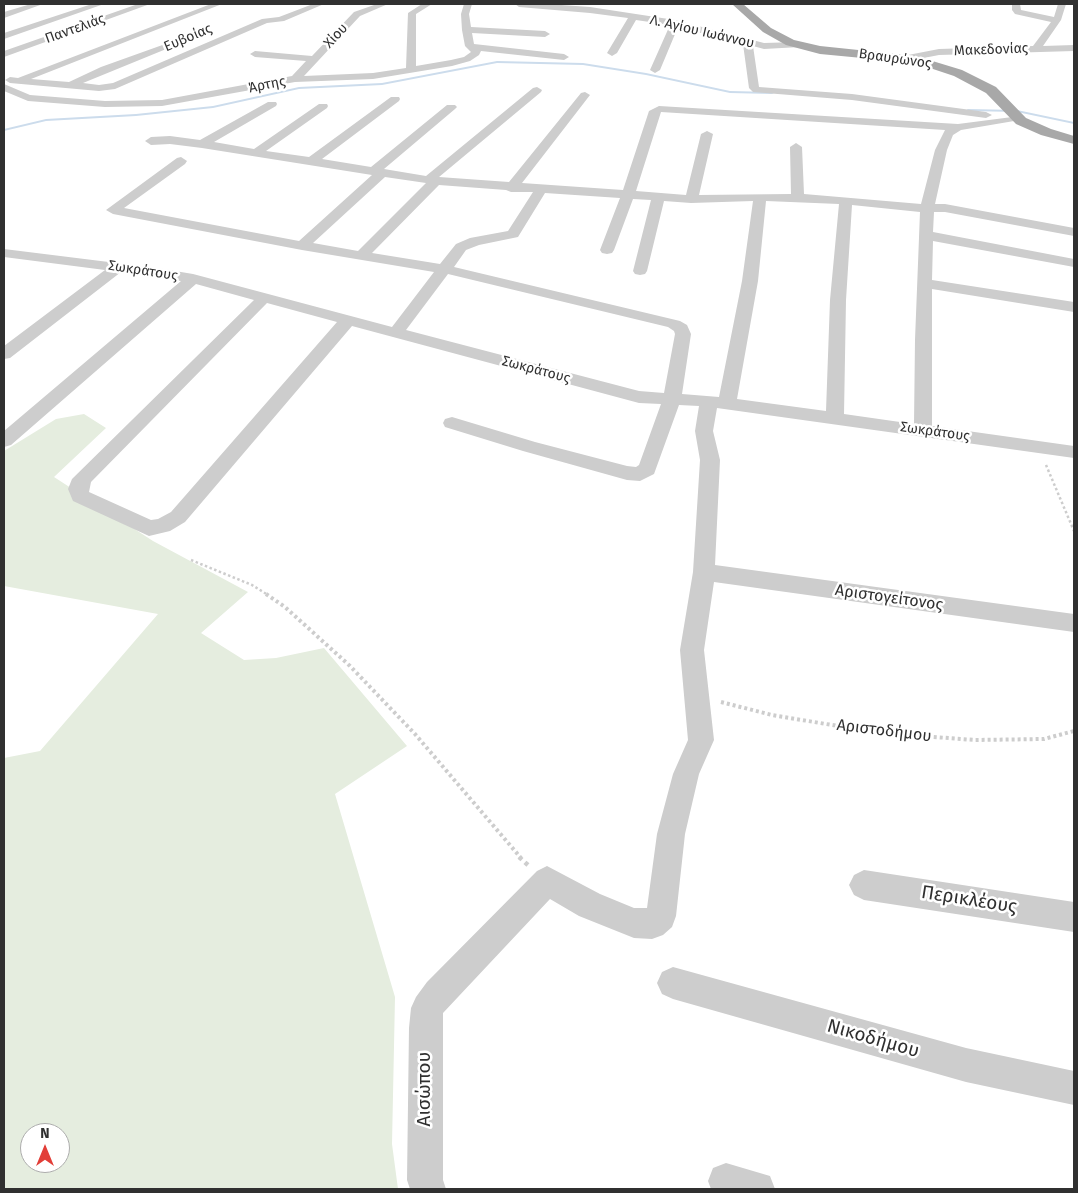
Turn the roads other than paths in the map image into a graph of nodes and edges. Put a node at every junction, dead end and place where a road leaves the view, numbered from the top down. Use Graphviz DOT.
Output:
graph roads {
  1 [pos="9,4"];
  2 [pos="39,4"];
  3 [pos="100,4"];
  4 [pos="146,4"];
  5 [pos="218,4"];
  6 [pos="320,4"];
  7 [pos="384,4"];
  8 [pos="428,4"];
  9 [pos="468,4"];
  10 [pos="518,4"];
  11 [pos="737,4"];
  12 [pos="1016,4"];
  13 [pos="1062,4"];
  14 [pos="4,5"];
  15 [pos="593,7"];
  16 [pos="255,14"];
  17 [pos="4,15"];
  18 [pos="633,17"];
  19 [pos="272,19"];
  20 [pos="1057,20"];
  21 [pos="124,22"];
  22 [pos="675,23"];
  23 [pos="467,30"];
  24 [pos="545,34"];
  25 [pos="4,36"];
  26 [pos="178,42"];
  27 [pos="748,43"];
  28 [pos="797,45"];
  29 [pos="475,48"];
  30 [pos="1074,48"];
  31 [pos="1036,49"];
  32 [pos="612,53"];
  33 [pos="4,54"];
  34 [pos="255,54"];
  35 [pos="31,56"];
  36 [pos="564,57"];
  37 [pos="316,58"];
  38 [pos="908,58"];
  39 [pos="411,70"];
  40 [pos="655,70"];
  41 [pos="4,79"];
  42 [pos="295,79"];
  43 [pos="18,80"];
  44 [pos="30,82"];
  45 [pos="70,85"];
  46 [pos="4,87"];
  47 [pos="537,90"];
  48 [pos="18,92"];
  49 [pos="585,95"];
  50 [pos="395,99"];
  51 [pos="272,104"];
  52 [pos="323,106"];
  53 [pos="451,108"];
  54 [pos="1012,113"];
  55 [pos="958,127"];
  56 [pos="707,134"];
  57 [pos="1074,140"];
  58 [pos="150,141"];
  59 [pos="202,144"];
  60 [pos="796,147"];
  61 [pos="255,153"];
  62 [pos="181,162"];
  63 [pos="311,162"];
  64 [pos="377,173"];
  65 [pos="432,181"];
  66 [pos="512,188"];
  67 [pos="540,190"];
  68 [pos="628,195"];
  69 [pos="658,197"];
  70 [pos="760,197"];
  71 [pos="798,198"];
  72 [pos="691,199"];
  73 [pos="846,200"];
  74 [pos="927,208"];
  75 [pos="1074,232"];
  76 [pos="926,235"];
  77 [pos="302,246"];
  78 [pos="606,250"];
  79 [pos="4,253"];
  80 [pos="361,256"];
  81 [pos="1074,263"];
  82 [pos="118,267"];
  83 [pos="445,269"];
  84 [pos="640,271"];
  85 [pos="193,279"];
  86 [pos="925,283"];
  87 [pos="263,299"];
  88 [pos="1074,307"];
  89 [pos="348,320"];
  90 [pos="395,333"];
  91 [pos="4,354"];
  92 [pos="672,399"];
  93 [pos="718,402"];
  94 [pos="835,418"];
  95 [pos="452,423"];
  96 [pos="923,430"];
  97 [pos="4,441"];
  98 [pos="1074,452"];
  99 [pos="704,572"];
  100 [pos="1074,623"];
  101 [pos="864,884"];
  102 [pos="1074,917"];
  103 [pos="673,983"];
  104 [pos="1074,1088"];
  105 [pos="428,1189"];
  1 -- 14 [label="street"];
  2 -- 17 [label="street"];
  3 -- 25 [label="street"];
  4 -- 33 [label="street, Παντελιάς"];
  5 -- 43 [label="street"];
  6 -- 19 [label="street"];
  7 -- 37 [label="street, Χίου"];
  8 -- 39 [label="street"];
  9 -- 23 [label="street"];
  10 -- 15 [label="street, Λ. Αγίου Ιωάννου"];
  11 -- 28 [label="main road, Βραυρώνος"];
  12 -- 20 [label="street"];
  13 -- 20 [label="street"];
  15 -- 18 [label="street, Λ. Αγίου Ιωάννου"];
  16 -- 19 [label="street"];
  18 -- 22 [label="street, Λ. Αγίου Ιωάννου"];
  18 -- 32 [label="street"];
  19 -- 45 [label="street"];
  20 -- 31 [label="street"];
  21 -- 35 [label="street"];
  22 -- 27 [label="street, Λ. Αγίου Ιωάννου"];
  22 -- 40 [label="street"];
  23 -- 24 [label="street"];
  23 -- 29 [label="street"];
  26 -- 45 [label="street, Ευβοίας"];
  27 -- 28 [label="street, Λ. Αγίου Ιωάννου"];
  27 -- 54 [label="street"];
  28 -- 38 [label="main road, Βραυρώνος"];
  29 -- 36 [label="street"];
  29 -- 39 [label="street, Άρτης"];
  30 -- 31 [label="street, Μακεδονίας"];
  31 -- 38 [label="street, Μακεδονίας"];
  34 -- 37 [label="street"];
  37 -- 42 [label="street, Χίου"];
  38 -- 54 [label="main road, Βραυρώνος"];
  39 -- 42 [label="street, Άρτης"];
  41 -- 43 [label="street"];
  42 -- 48 [label="street, Άρτης"];
  43 -- 44 [label="street"];
  43 -- 46 [label="street"];
  44 -- 45 [label="street"];
  44 -- 48 [label="street"];
  46 -- 48 [label="street, Άρτης"];
  47 -- 65 [label="street"];
  49 -- 66 [label="street"];
  50 -- 63 [label="street"];
  51 -- 59 [label="street"];
  52 -- 61 [label="street"];
  53 -- 64 [label="street"];
  54 -- 55 [label="street"];
  54 -- 57 [label="main road, Βραυρώνος"];
  55 -- 68 [label="street"];
  55 -- 74 [label="street"];
  56 -- 72 [label="street"];
  58 -- 59 [label="street"];
  59 -- 61 [label="street"];
  60 -- 71 [label="street"];
  61 -- 63 [label="street"];
  62 -- 77 [label="street"];
  63 -- 64 [label="street"];
  64 -- 65 [label="street"];
  64 -- 77 [label="street"];
  65 -- 66 [label="street"];
  65 -- 80 [label="street"];
  66 -- 67 [label="street"];
  67 -- 68 [label="street"];
  67 -- 83 [label="street"];
  68 -- 69 [label="street"];
  68 -- 78 [label="street"];
  69 -- 72 [label="street"];
  69 -- 84 [label="street"];
  70 -- 71 [label="street"];
  70 -- 72 [label="street"];
  70 -- 93 [label="street"];
  71 -- 73 [label="street"];
  73 -- 74 [label="street"];
  73 -- 94 [label="street"];
  74 -- 75 [label="street"];
  74 -- 76 [label="street"];
  76 -- 81 [label="street"];
  76 -- 86 [label="street"];
  77 -- 80 [label="street"];
  79 -- 82 [label="street, Σωκράτους"];
  80 -- 83 [label="street"];
  82 -- 85 [label="street, Σωκράτους"];
  82 -- 91 [label="street"];
  83 -- 90 [label="street"];
  83 -- 92 [label="street"];
  85 -- 87 [label="street, Σωκράτους"];
  85 -- 97 [label="street"];
  86 -- 88 [label="street"];
  86 -- 96 [label="street"];
  87 -- 89 [label="street, Σωκράτους"];
  87 -- 89 [label="street"];
  89 -- 90 [label="street, Σωκράτους"];
  90 -- 92 [label="street, Σωκράτους"];
  92 -- 93 [label="street, Σωκράτους"];
  92 -- 95 [label="street"];
  93 -- 94 [label="street, Σωκράτους"];
  93 -- 99 [label="street"];
  94 -- 96 [label="street, Σωκράτους"];
  96 -- 98 [label="street, Σωκράτους"];
  99 -- 100 [label="street, Αριστογείτονος"];
  99 -- 105 [label="street, Αισώπου"];
  101 -- 102 [label="street, Περικλέους"];
  103 -- 104 [label="street, Νικοδήμου"];
}
